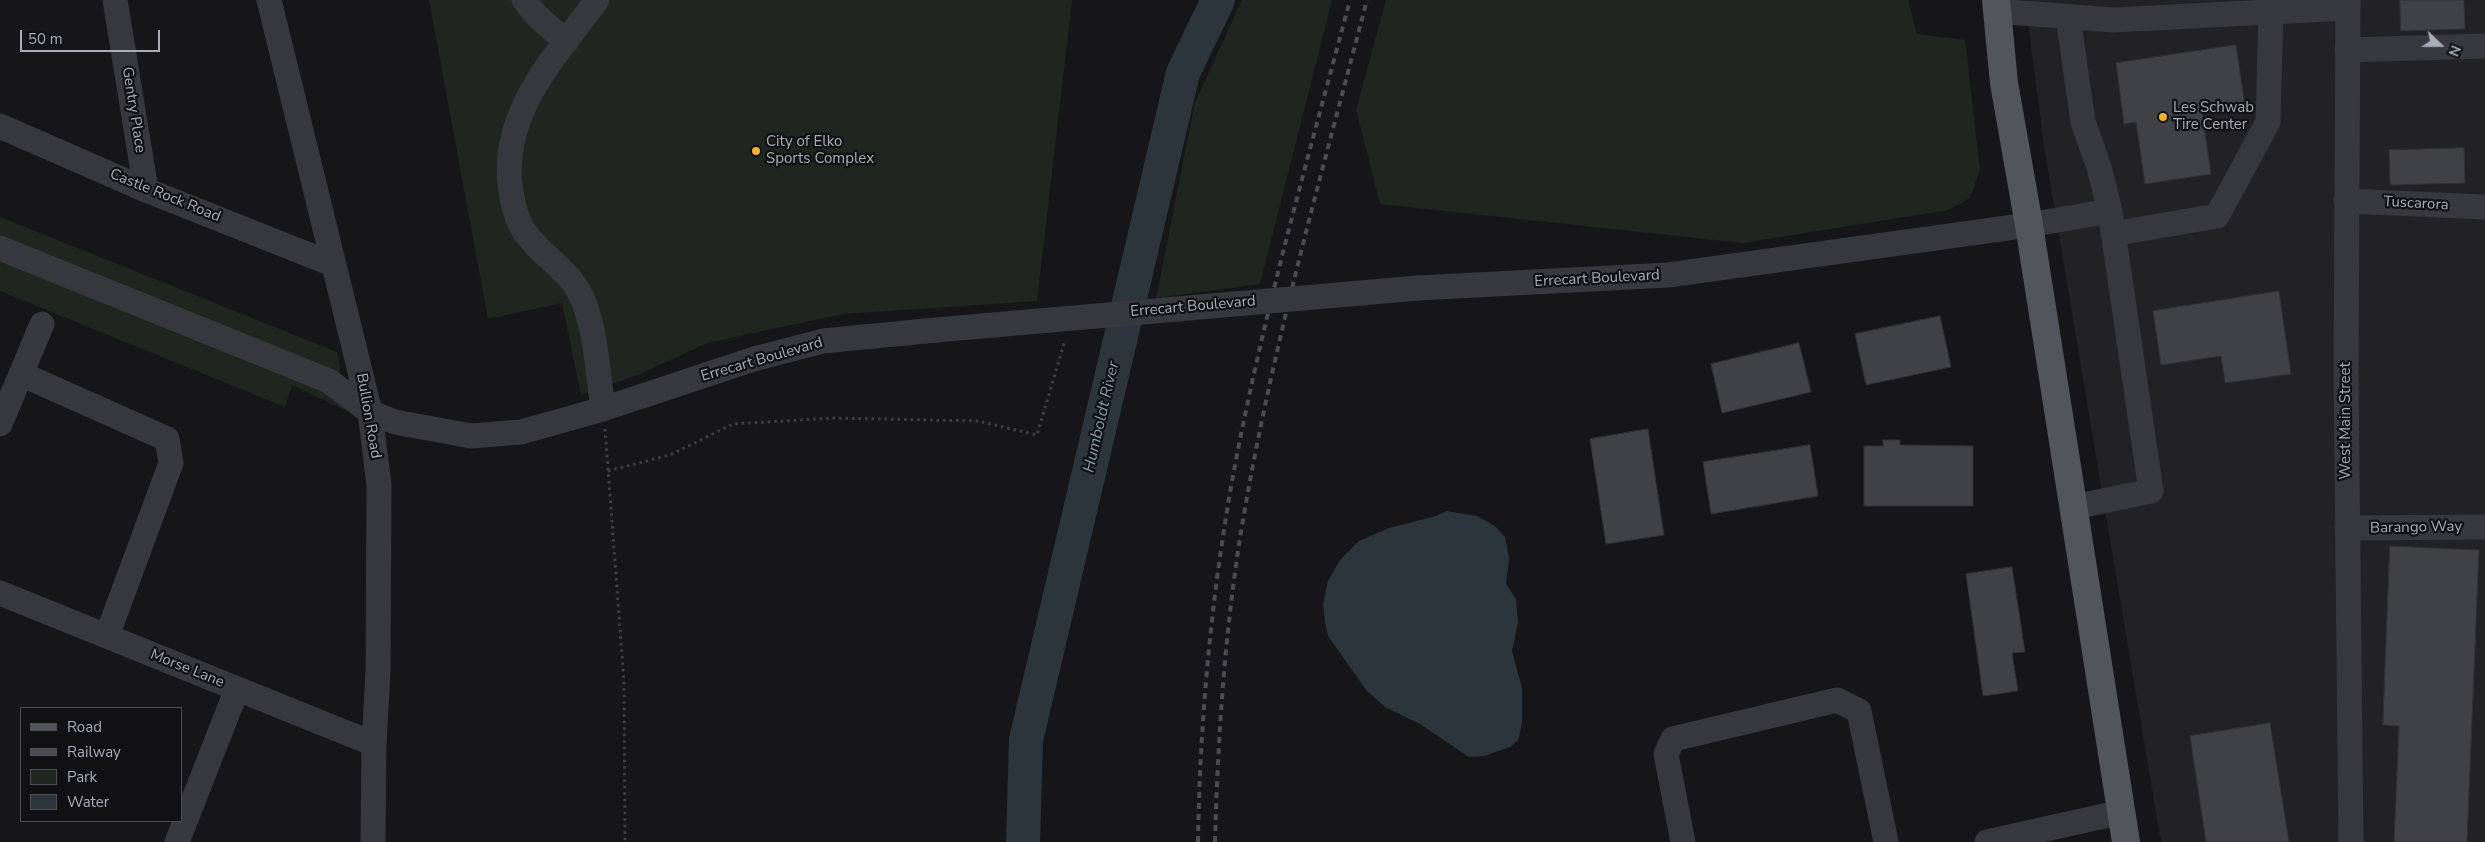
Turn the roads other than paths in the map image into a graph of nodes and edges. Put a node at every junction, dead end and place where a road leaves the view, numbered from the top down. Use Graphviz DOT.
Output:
graph roads {
  1 [pos="115,0"];
  2 [pos="269,0"];
  3 [pos="524,0"];
  4 [pos="597,0"];
  5 [pos="2348,4"];
  6 [pos="1996,6"];
  7 [pos="2271,12"];
  8 [pos="2068,17"];
  9 [pos="566,42"];
  10 [pos="2485,46"];
  11 [pos="2348,50"];
  12 [pos="0,126"];
  13 [pos="146,190"];
  14 [pos="2346,201"];
  15 [pos="2485,207"];
  16 [pos="2112,222"];
  17 [pos="2029,225"];
  18 [pos="0,248"];
  19 [pos="332,264"];
  20 [pos="42,324"];
  21 [pos="21,374"];
  22 [pos="603,409"];
  23 [pos="370,412"];
  24 [pos="0,424"];
  25 [pos="2074,507"];
  26 [pos="2485,527"];
  27 [pos="2347,528"];
  28 [pos="0,594"];
  29 [pos="107,636"];
  30 [pos="237,689"];
  31 [pos="374,744"];
  32 [pos="2122,812"];
  33 [pos="1678,841"];
  34 [pos="177,842"];
  35 [pos="373,842"];
  36 [pos="1886,842"];
  37 [pos="1987,842"];
  38 [pos="2126,842"];
  39 [pos="2351,842"];
  1 -- 13 [label="street, Gentry Place"];
  2 -- 19 [label="street, Bullion Road"];
  3 -- 9 [label="street"];
  4 -- 9 [label="street"];
  5 -- 7 [label="street"];
  5 -- 11 [label="street, West Main Street"];
  6 -- 8 [label="street"];
  6 -- 17 [label="main road"];
  7 -- 8 [label="street"];
  7 -- 16 [label="street, Errecart Boulevard"];
  8 -- 16 [label="street"];
  9 -- 22 [label="street"];
  10 -- 11 [label="street"];
  11 -- 14 [label="street, West Main Street"];
  12 -- 13 [label="street, Castle Rock Road"];
  13 -- 19 [label="street, Castle Rock Road"];
  14 -- 15 [label="street, Tuscarora"];
  14 -- 27 [label="street, West Main Street"];
  16 -- 17 [label="street, Errecart Boulevard"];
  16 -- 25 [label="street"];
  17 -- 22 [label="street, Errecart Boulevard, bridge"];
  17 -- 25 [label="main road"];
  18 -- 23 [label="street, Errecart Boulevard"];
  19 -- 23 [label="street, Bullion Road"];
  20 -- 21 [label="street"];
  21 -- 24 [label="street"];
  21 -- 29 [label="street"];
  22 -- 23 [label="street, Errecart Boulevard"];
  23 -- 31 [label="street, Bullion Road"];
  25 -- 32 [label="main road"];
  26 -- 27 [label="street, Barango Way"];
  27 -- 39 [label="street, West Main Street"];
  28 -- 29 [label="street, Morse Lane"];
  29 -- 30 [label="street, Morse Lane"];
  30 -- 31 [label="street, Morse Lane"];
  30 -- 34 [label="street"];
  31 -- 35 [label="street, Bullion Road"];
  32 -- 37 [label="street"];
  32 -- 38 [label="main road"];
  33 -- 36 [label="street"];
}
